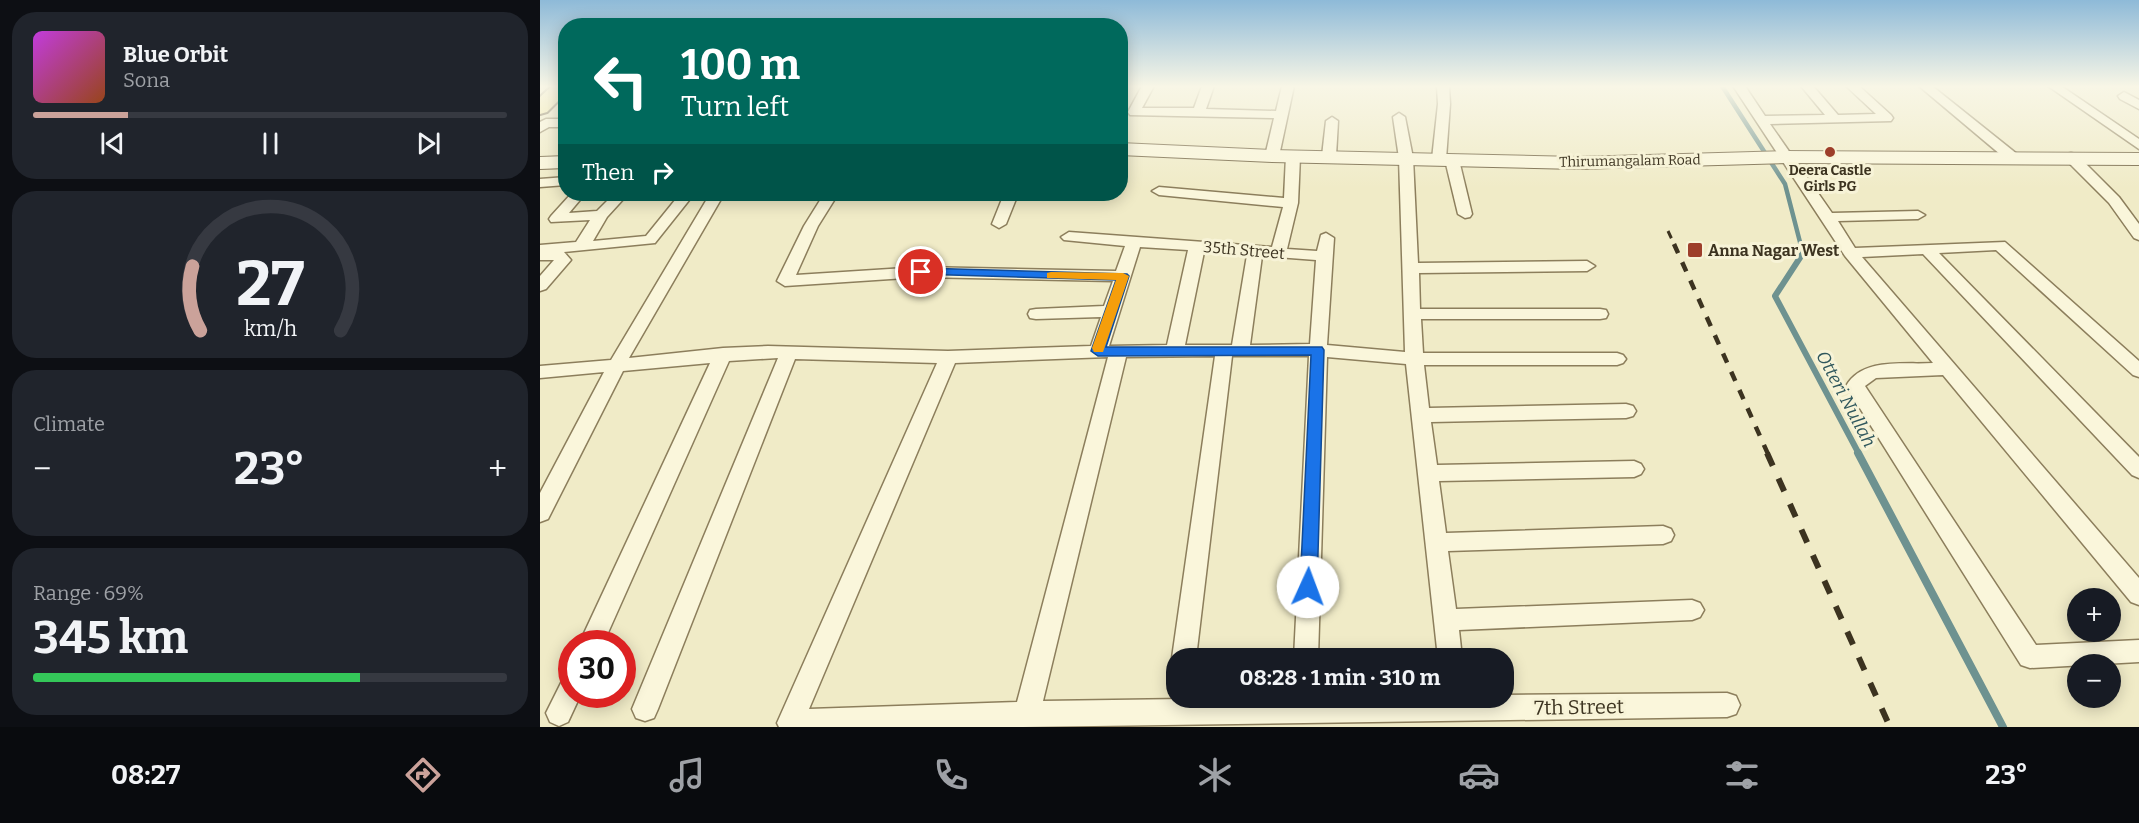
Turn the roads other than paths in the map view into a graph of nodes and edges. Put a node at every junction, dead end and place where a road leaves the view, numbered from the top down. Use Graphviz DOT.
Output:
graph roads {
  1 [pos="1280,120"];
  2 [pos="1399,120"];
  3 [pos="1445,120"];
  4 [pos="1761,120"];
  5 [pos="1967,120"];
  6 [pos="2103,120"];
  7 [pos="1332,121"];
  8 [pos="558,123"];
  9 [pos="540,128"];
  10 [pos="2139,145"];
  11 [pos="1128,149"];
  12 [pos="1272,156"];
  13 [pos="1293,156"];
  14 [pos="1329,156"];
  15 [pos="1785,157"];
  16 [pos="2012,157"];
  17 [pos="2071,157"];
  18 [pos="1406,158"];
  19 [pos="2139,159"];
  20 [pos="1446,160"];
  21 [pos="558,182"];
  22 [pos="540,183"];
  23 [pos="1159,191"];
  24 [pos="572,201"];
  25 [pos="615,201"];
  26 [pos="682,201"];
  27 [pos="713,201"];
  28 [pos="827,201"];
  29 [pos="1008,201"];
  30 [pos="1291,203"];
  31 [pos="1465,214"];
  32 [pos="602,215"];
  33 [pos="1918,215"];
  34 [pos="1828,217"];
  35 [pos="556,219"];
  36 [pos="540,220"];
  37 [pos="999,224"];
  38 [pos="2139,235"];
  39 [pos="1069,237"];
  40 [pos="1326,238"];
  41 [pos="1134,241"];
  42 [pos="1197,246"];
  43 [pos="581,247"];
  44 [pos="1926,248"];
  45 [pos="540,250"];
  46 [pos="1255,251"];
  47 [pos="1278,253"];
  48 [pos="1850,253"];
  49 [pos="540,256"];
  50 [pos="1324,256"];
  51 [pos="1587,266"];
  52 [pos="1411,268"];
  53 [pos="1123,276"];
  54 [pos="540,286"];
  55 [pos="1112,311"];
  56 [pos="1036,314"];
  57 [pos="1412,314"];
  58 [pos="1600,314"];
  59 [pos="1175,350"];
  60 [pos="1318,350"];
  61 [pos="1108,351"];
  62 [pos="1232,351"];
  63 [pos="789,352"];
  64 [pos="723,354"];
  65 [pos="948,357"];
  66 [pos="1414,359"];
  67 [pos="1617,359"];
  68 [pos="617,364"];
  69 [pos="1946,369"];
  70 [pos="2139,371"];
  71 [pos="540,372"];
  72 [pos="1626,411"];
  73 [pos="1422,415"];
  74 [pos="1634,469"];
  75 [pos="2139,470"];
  76 [pos="1429,473"];
  77 [pos="540,513"];
  78 [pos="1664,535"];
  79 [pos="1436,542"];
  80 [pos="2139,595"];
  81 [pos="1692,610"];
  82 [pos="1445,620"];
  83 [pos="597,630"];
  84 [pos="1186,648"];
  85 [pos="1306,648"];
  86 [pos="1449,648"];
  87 [pos="2139,651"];
  88 [pos="1514,703"];
  89 [pos="1727,705"];
  90 [pos="1166,707"];
  91 [pos="562,708"];
  92 [pos="1240,708"];
  93 [pos="1360,708"];
  94 [pos="645,709"];
  95 [pos="1303,711"];
  96 [pos="559,714"];
  97 [pos="1028,714"];
  98 [pos="1082,720"];
  99 [pos="926,722"];
  1 -- 12 [label="street"];
  2 -- 18 [label="street"];
  3 -- 20 [label="street"];
  4 -- 15 [label="street"];
  5 -- 16 [label="street"];
  6 -- 10 [label="street"];
  7 -- 14 [label="street"];
  8 -- 9 [label="street"];
  11 -- 12 [label="street, Thirumangalam Road"];
  12 -- 13 [label="street, Thirumangalam Road"];
  13 -- 14 [label="street, Thirumangalam Road"];
  13 -- 30 [label="street"];
  14 -- 18 [label="street, Thirumangalam Road"];
  15 -- 16 [label="street, Thirumangalam Road"];
  15 -- 20 [label="street, Thirumangalam Road"];
  15 -- 34 [label="street"];
  16 -- 17 [label="street, Thirumangalam Road"];
  17 -- 19 [label="street, Thirumangalam Road"];
  17 -- 38 [label="street"];
  18 -- 20 [label="street, Thirumangalam Road"];
  18 -- 52 [label="street"];
  20 -- 31 [label="street"];
  21 -- 22 [label="street"];
  23 -- 30 [label="street"];
  24 -- 35 [label="street"];
  25 -- 32 [label="street"];
  26 -- 43 [label="street"];
  27 -- 68 [label="street"];
  28 -- 53 [label="street"];
  29 -- 37 [label="street"];
  30 -- 47 [label="street"];
  32 -- 35 [label="street"];
  32 -- 43 [label="street"];
  33 -- 34 [label="street"];
  34 -- 48 [label="street"];
  35 -- 36 [label="street"];
  39 -- 41 [label="street, 35th Street"];
  40 -- 50 [label="street"];
  41 -- 42 [label="street, 35th Street"];
  41 -- 53 [label="street"];
  42 -- 46 [label="street, 35th Street"];
  42 -- 59 [label="street"];
  43 -- 45 [label="street"];
  44 -- 48 [label="street"];
  44 -- 70 [label="street"];
  44 -- 75 [label="street"];
  46 -- 47 [label="street, 35th Street"];
  46 -- 62 [label="street"];
  47 -- 50 [label="street, 35th Street"];
  48 -- 69 [label="street"];
  49 -- 54 [label="street"];
  50 -- 60 [label="street"];
  51 -- 52 [label="street"];
  52 -- 57 [label="street"];
  53 -- 55 [label="street"];
  55 -- 56 [label="street"];
  55 -- 61 [label="street"];
  57 -- 58 [label="street"];
  57 -- 66 [label="street"];
  59 -- 61 [label="street"];
  59 -- 62 [label="street"];
  60 -- 62 [label="street"];
  60 -- 66 [label="street"];
  60 -- 85 [label="street"];
  61 -- 65 [label="street"];
  61 -- 97 [label="street"];
  62 -- 84 [label="street"];
  63 -- 64 [label="street"];
  63 -- 65 [label="street"];
  63 -- 94 [label="street"];
  64 -- 68 [label="street"];
  64 -- 83 [label="street"];
  65 -- 99 [label="street, 7th Street"];
  66 -- 67 [label="street"];
  66 -- 73 [label="street"];
  68 -- 71 [label="street"];
  68 -- 77 [label="street"];
  69 -- 80 [label="street"];
  69 -- 87 [label="street"];
  72 -- 73 [label="street"];
  73 -- 76 [label="street"];
  74 -- 76 [label="street"];
  76 -- 79 [label="street"];
  78 -- 79 [label="street"];
  79 -- 82 [label="street"];
  81 -- 82 [label="street"];
  82 -- 86 [label="street"];
  88 -- 89 [label="street, 7th Street"];
  90 -- 98 [label="street, 7th Street"];
  91 -- 96 [label="street"];
  92 -- 95 [label="street, 7th Street"];
  93 -- 95 [label="street, 7th Street"];
  97 -- 98 [label="street, 7th Street"];
  97 -- 99 [label="street, 7th Street"];
}
